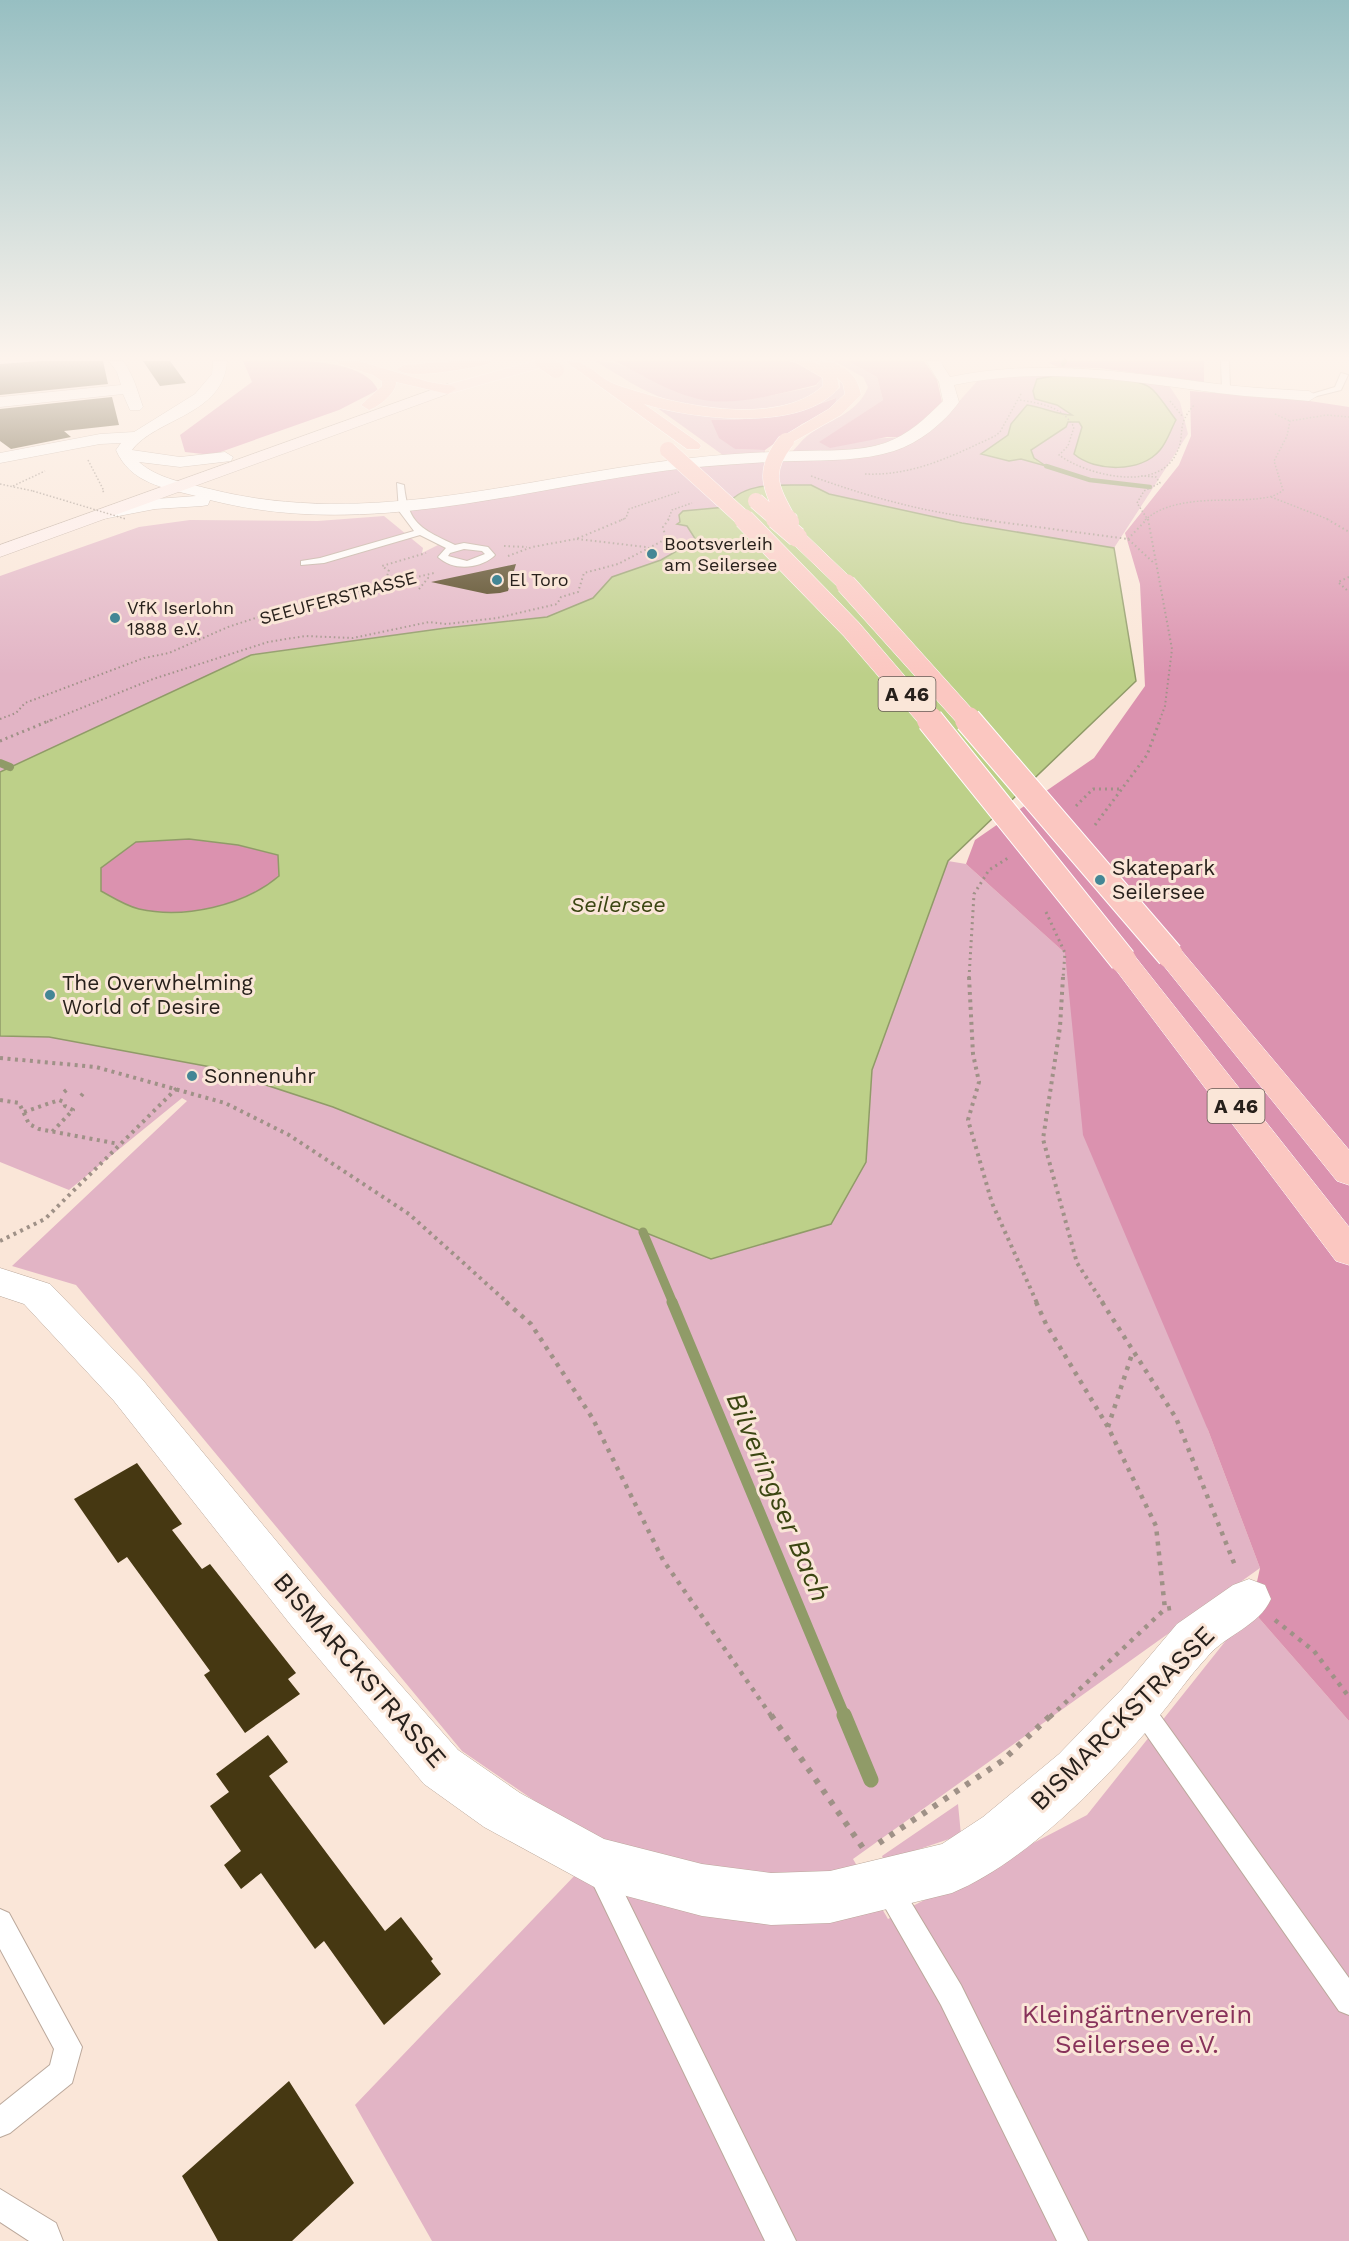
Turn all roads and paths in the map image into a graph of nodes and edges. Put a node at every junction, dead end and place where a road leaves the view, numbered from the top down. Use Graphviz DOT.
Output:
graph roads {
  1 [pos="221,465"];
  2 [pos="27,466"];
  3 [pos="90,466"];
  4 [pos="131,466"];
  5 [pos="219,466"];
  6 [pos="220,466"];
  7 [pos="669,466"];
  8 [pos="684,466"];
  9 [pos="715,466"];
  10 [pos="770,466"];
  11 [pos="1074,466"];
  12 [pos="1166,466"];
  13 [pos="1275,466"];
  14 [pos="0,468"];
  15 [pos="804,474"];
  16 [pos="1141,476"];
  17 [pos="728,477"];
  18 [pos="161,481"];
  19 [pos="0,483"];
  20 [pos="400,485"];
  21 [pos="178,487"];
  22 [pos="684,490"];
  23 [pos="745,492"];
  24 [pos="96,495"];
  25 [pos="1270,497"];
  26 [pos="86,499"];
  27 [pos="225,500"];
  28 [pos="67,505"];
  29 [pos="402,510"];
  30 [pos="103,514"];
  31 [pos="1148,518"];
  32 [pos="126,519"];
  33 [pos="419,532"];
  34 [pos="1349,532"];
  35 [pos="797,537"];
  36 [pos="0,539"];
  37 [pos="576,539"];
  38 [pos="1128,539"];
  39 [pos="449,546"];
  40 [pos="0,551"];
  41 [pos="506,561"];
  42 [pos="304,563"];
  43 [pos="1156,565"];
  44 [pos="436,572"];
  45 [pos="425,575"];
  46 [pos="1349,577"];
  47 [pos="388,584"];
  48 [pos="419,589"];
  49 [pos="1349,592"];
  50 [pos="0,719"];
  51 [pos="0,741"];
  52 [pos="1121,789"];
  53 [pos="1073,808"];
  54 [pos="1090,831"];
  55 [pos="1013,855"];
  56 [pos="1043,906"];
  57 [pos="0,1058"];
  58 [pos="69,1088"];
  59 [pos="177,1088"];
  60 [pos="84,1091"];
  61 [pos="64,1092"];
  62 [pos="81,1096"];
  63 [pos="0,1100"];
  64 [pos="24,1112"];
  65 [pos="52,1132"];
  66 [pos="120,1144"];
  67 [pos="1349,1173"];
  68 [pos="0,1241"];
  69 [pos="1349,1252"];
  70 [pos="0,1282"];
  71 [pos="1133,1351"];
  72 [pos="1108,1427"];
  73 [pos="1249,1599"];
  74 [pos="1175,1608"];
  75 [pos="1165,1609"];
  76 [pos="1349,1697"];
  77 [pos="1139,1705"];
  78 [pos="596,1862"];
  79 [pos="884,1882"];
  80 [pos="0,1922"];
  81 [pos="1349,2001"];
  82 [pos="0,2123"];
  83 [pos="0,2204"];
  84 [pos="48,2241"];
  85 [pos="781,2241"];
  86 [pos="1073,2241"];
  1 -- 27 [label="street"];
  2 -- 14 [label="street"];
  3 -- 24 [label="path"];
  4 -- 18 [label="street"];
  5 -- 18 [label="main road"];
  6 -- 21 [label="main road"];
  7 -- 29 [label="street"];
  8 -- 69 [label="highway, A 46, bridge"];
  9 -- 17 [label="highway"];
  10 -- 35 [label="highway, bridge"];
  11 -- 16 [label="path"];
  12 -- 16 [label="path"];
  13 -- 25 [label="path"];
  15 -- 38 [label="path"];
  16 -- 31 [label="path"];
  18 -- 21 [label="street"];
  18 -- 36 [label="main road"];
  19 -- 32 [label="path, bridge"];
  20 -- 29 [label="lane"];
  21 -- 27 [label="street"];
  21 -- 30 [label="main road"];
  22 -- 37 [label="path"];
  23 -- 35 [label="highway, A 46, bridge"];
  25 -- 31 [label="path"];
  25 -- 34 [label="path"];
  26 -- 28 [label="path"];
  27 -- 29 [label="street"];
  27 -- 30 [label="street"];
  29 -- 33 [label="lane"];
  30 -- 40 [label="main road"];
  31 -- 38 [label="path"];
  31 -- 43 [label="path"];
  33 -- 39 [label="lane"];
  33 -- 42 [label="lane"];
  35 -- 67 [label="highway, A 46, bridge"];
  37 -- 41 [label="path"];
  37 -- 51 [label="path"];
  38 -- 43 [label="path"];
  39 -- 47 [label="path"];
  43 -- 52 [label="path"];
  44 -- 45 [label="path, SEEUFERSTRASSE"];
  45 -- 47 [label="path, SEEUFERSTRASSE"];
  45 -- 48 [label="path"];
  46 -- 49 [label="path"];
  47 -- 50 [label="path, SEEUFERSTRASSE"];
  52 -- 53 [label="path"];
  52 -- 54 [label="path"];
  55 -- 72 [label="path"];
  56 -- 71 [label="path"];
  57 -- 59 [label="path"];
  58 -- 61 [label="path"];
  59 -- 66 [label="path"];
  59 -- 75 [label="path"];
  60 -- 62 [label="path"];
  63 -- 64 [label="path"];
  64 -- 65 [label="path"];
  64 -- 65 [label="path"];
  65 -- 66 [label="path"];
  66 -- 68 [label="path"];
  70 -- 78 [label="street, BISMARCKSTRASSE"];
  71 -- 72 [label="path"];
  71 -- 73 [label="path"];
  72 -- 75 [label="path"];
  73 -- 76 [label="path"];
  73 -- 77 [label="street, BISMARCKSTRASSE"];
  74 -- 75 [label="path"];
  77 -- 79 [label="street, BISMARCKSTRASSE"];
  77 -- 81 [label="lane"];
  78 -- 79 [label="street, BISMARCKSTRASSE"];
  78 -- 85 [label="lane"];
  79 -- 86 [label="lane"];
  80 -- 82 [label="lane"];
  83 -- 84 [label="lane"];
}
